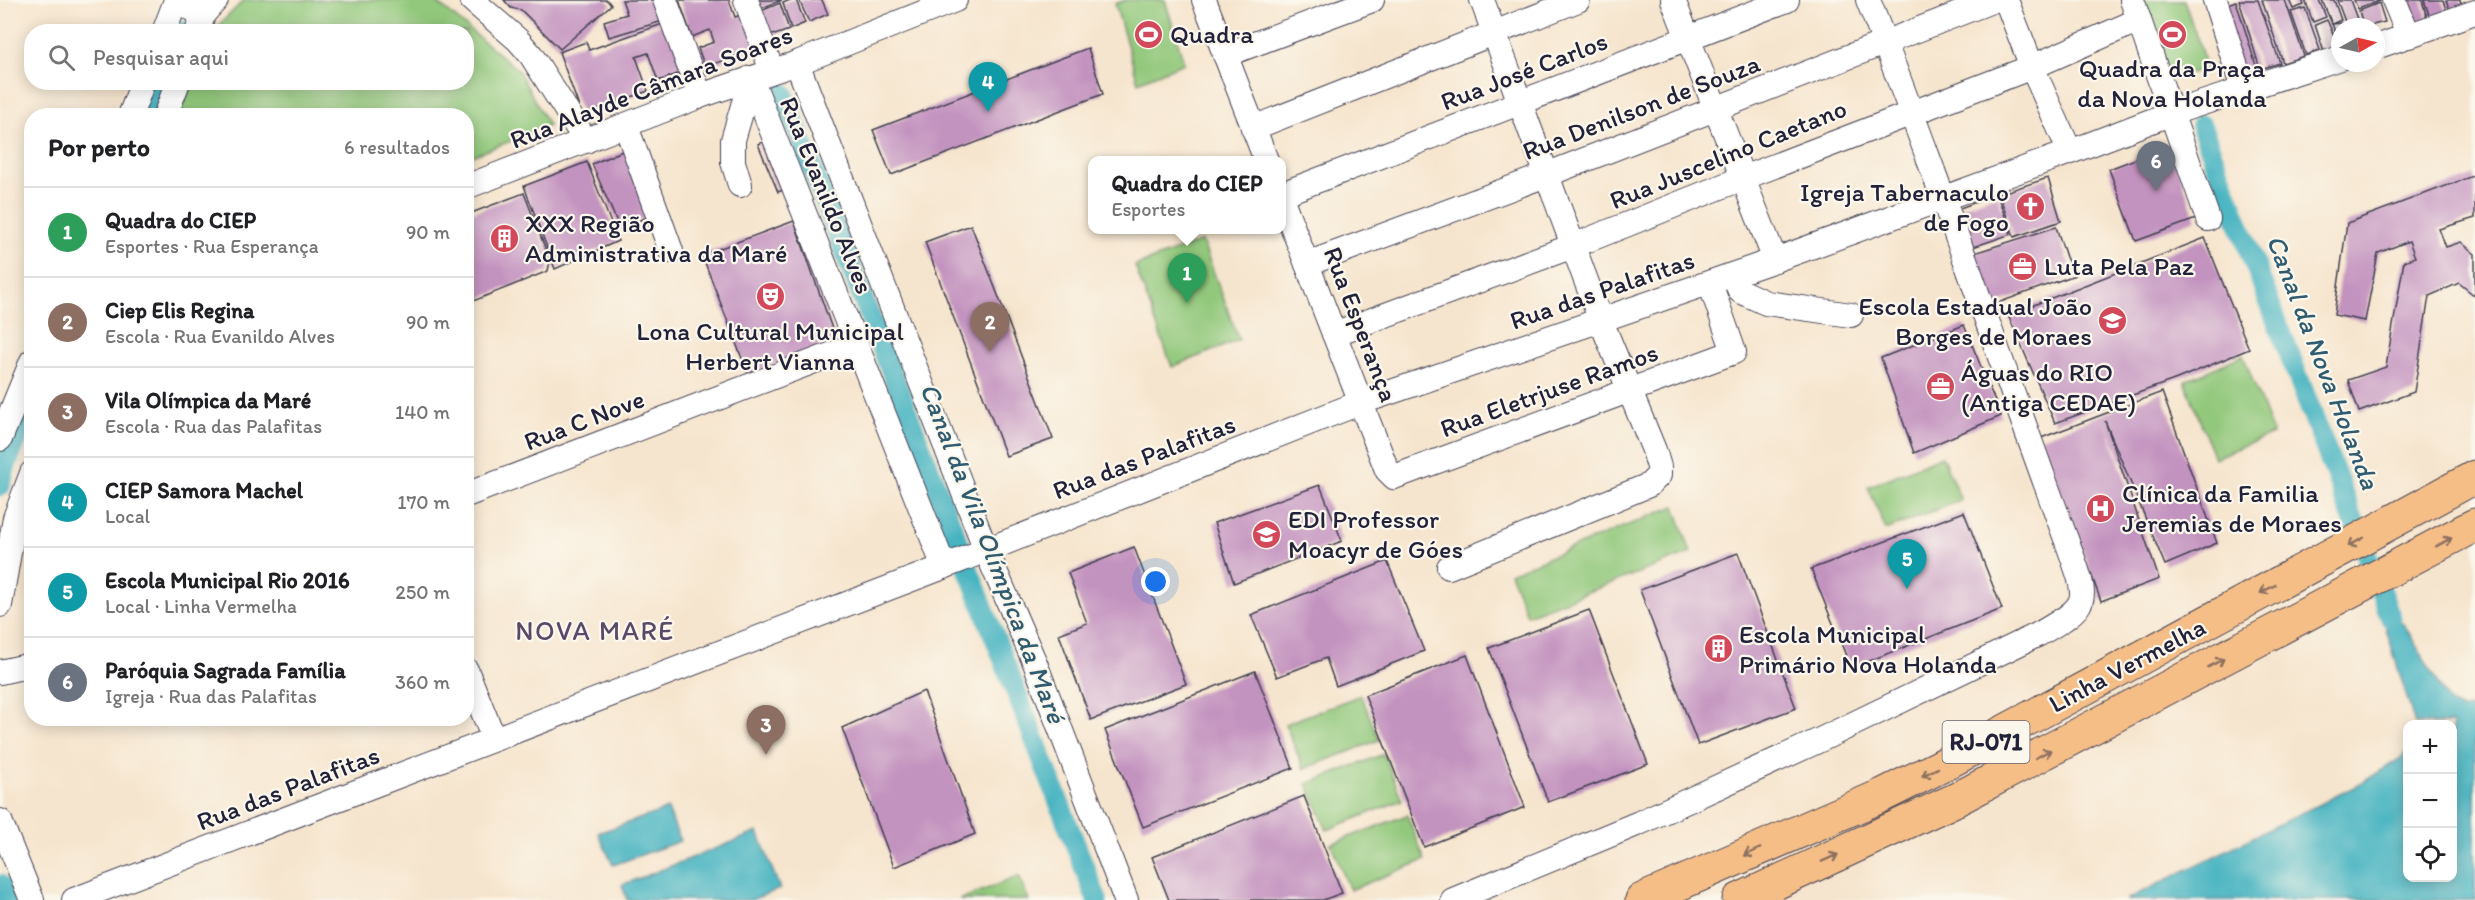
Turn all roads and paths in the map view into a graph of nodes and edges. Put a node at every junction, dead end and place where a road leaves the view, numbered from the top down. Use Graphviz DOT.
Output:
graph roads {
  1 [pos="472,0"];
  2 [pos="665,0"];
  3 [pos="746,0"];
  4 [pos="955,0"];
  5 [pos="1204,0"];
  6 [pos="1372,0"];
  7 [pos="1482,0"];
  8 [pos="1578,0"];
  9 [pos="1673,0"];
  10 [pos="1787,0"];
  11 [pos="1868,0"];
  12 [pos="1994,0"];
  13 [pos="2006,0"];
  14 [pos="2215,0"];
  15 [pos="2394,0"];
  16 [pos="174,1"];
  17 [pos="2135,10"];
  18 [pos="2475,12"];
  19 [pos="206,15"];
  20 [pos="167,24"];
  21 [pos="1495,33"];
  22 [pos="2409,36"];
  23 [pos="1688,38"];
  24 [pos="1885,42"];
  25 [pos="2385,44"];
  26 [pos="1225,55"];
  27 [pos="2331,61"];
  28 [pos="797,63"];
  29 [pos="2032,67"];
  30 [pos="761,74"];
  31 [pos="2243,89"];
  32 [pos="140,90"];
  33 [pos="175,90"];
  34 [pos="699,96"];
  35 [pos="1520,104"];
  36 [pos="133,108"];
  37 [pos="168,108"];
  38 [pos="1716,108"];
  39 [pos="1912,112"];
  40 [pos="2172,113"];
  41 [pos="626,126"];
  42 [pos="1253,128"];
  43 [pos="586,141"];
  44 [pos="2070,152"];
  45 [pos="1264,156"];
  46 [pos="1546,175"];
  47 [pos="1743,178"];
  48 [pos="474,184"];
  49 [pos="740,185"];
  50 [pos="1286,192"];
  51 [pos="1943,197"];
  52 [pos="1286,212"];
  53 [pos="2208,219"];
  54 [pos="1573,246"];
  55 [pos="671,251"];
  56 [pos="1775,260"];
  57 [pos="1307,264"];
  58 [pos="1733,275"];
  59 [pos="1710,283"];
  60 [pos="1851,315"];
  61 [pos="1601,321"];
  62 [pos="1334,334"];
  63 [pos="856,345"];
  64 [pos="24,380"];
  65 [pos="1628,392"];
  66 [pos="1362,402"];
  67 [pos="0,439"];
  68 [pos="2475,460"];
  69 [pos="1387,470"];
  70 [pos="2475,477"];
  71 [pos="474,492"];
  72 [pos="24,494"];
  73 [pos="2399,519"];
  74 [pos="2475,525"];
  75 [pos="966,558"];
  76 [pos="1449,567"];
  77 [pos="0,605"];
  78 [pos="24,667"];
  79 [pos="0,672"];
  80 [pos="474,690"];
  81 [pos="494,739"];
  82 [pos="0,820"];
  83 [pos="32,900"];
  84 [pos="74,900"];
  85 [pos="1126,900"];
  86 [pos="1453,900"];
  87 [pos="1642,900"];
  88 [pos="1739,900"];
  1 -- 43 [label="street"];
  2 -- 34 [label="street"];
  3 -- 30 [label="street, Rua Evanildo Alves"];
  4 -- 28 [label="street, Rua Alayde Câmara Soares"];
  5 -- 26 [label="street"];
  6 -- 26 [label="street"];
  7 -- 21 [label="street"];
  8 -- 21 [label="street"];
  9 -- 23 [label="street"];
  10 -- 23 [label="street, Rua José Carlos"];
  11 -- 24 [label="street"];
  12 -- 24 [label="street, Rua Denilson de Souza"];
  13 -- 29 [label="street"];
  14 -- 31 [label="street"];
  15 -- 22 [label="street"];
  16 -- 19 [label="street"];
  16 -- 20 [label="street"];
  17 -- 29 [label="street, Rua Juscelino Caetano"];
  17 -- 40 [label="street"];
  18 -- 22 [label="street"];
  21 -- 35 [label="street"];
  21 -- 42 [label="street"];
  22 -- 25 [label="street"];
  23 -- 35 [label="street, Rua José Carlos"];
  23 -- 38 [label="street"];
  24 -- 38 [label="street, Rua Denilson de Souza"];
  24 -- 39 [label="street"];
  26 -- 42 [label="street"];
  27 -- 31 [label="street, Rua das Palafitas"];
  28 -- 30 [label="street, Rua Alayde Câmara Soares"];
  28 -- 75 [label="street, Rua Evanildo Alves"];
  29 -- 39 [label="street, Rua Juscelino Caetano"];
  29 -- 44 [label="street"];
  30 -- 34 [label="street, Rua Alayde Câmara Soares"];
  30 -- 49 [label="street"];
  30 -- 63 [label="street, Rua Evanildo Alves"];
  31 -- 40 [label="street, Rua das Palafitas"];
  32 -- 36 [label="street"];
  33 -- 37 [label="street"];
  34 -- 41 [label="street, Rua Alayde Câmara Soares"];
  35 -- 46 [label="street"];
  35 -- 50 [label="street, Rua José Carlos"];
  38 -- 46 [label="street, Rua Denilson de Souza"];
  38 -- 47 [label="street"];
  39 -- 47 [label="street, Rua Juscelino Caetano"];
  39 -- 51 [label="street"];
  40 -- 44 [label="street, Rua das Palafitas"];
  40 -- 53 [label="street"];
  41 -- 43 [label="street, Rua Alayde Câmara Soares"];
  41 -- 55 [label="street"];
  42 -- 45 [label="street"];
  43 -- 48 [label="street, Rua Alayde Câmara Soares"];
  44 -- 51 [label="street, Rua das Palafitas"];
  46 -- 54 [label="street"];
  46 -- 57 [label="street, Rua Denilson de Souza"];
  47 -- 54 [label="street, Rua Juscelino Caetano"];
  47 -- 56 [label="street"];
  51 -- 56 [label="street, Rua das Palafitas"];
  51 -- 86 [label="street"];
  52 -- 57 [label="street, Rua Esperança"];
  54 -- 61 [label="street"];
  54 -- 62 [label="street, Rua Juscelino Caetano"];
  56 -- 58 [label="street, Rua das Palafitas"];
  57 -- 62 [label="street, Rua Esperança"];
  58 -- 59 [label="street, Rua das Palafitas"];
  58 -- 60 [label="street"];
  59 -- 61 [label="street, Rua das Palafitas"];
  59 -- 65 [label="street, Rua Eletrjuse Ramos"];
  61 -- 65 [label="street"];
  61 -- 66 [label="street, Rua das Palafitas"];
  62 -- 66 [label="street, Rua Esperança"];
  63 -- 71 [label="street, Rua C Nove"];
  63 -- 75 [label="street, Rua Evanildo Alves"];
  64 -- 67 [label="street"];
  65 -- 69 [label="street, Rua Eletrjuse Ramos"];
  65 -- 76 [label="street"];
  66 -- 69 [label="street, Rua Esperança"];
  66 -- 75 [label="street, Rua das Palafitas"];
  68 -- 73 [label="street"];
  70 -- 73 [label="highway, Linha Vermelha / RJ-071"];
  72 -- 77 [label="street"];
  73 -- 87 [label="highway, Linha Vermelha / RJ-071, one-way"];
  88 -- 74 [label="highway, Linha Vermelha / RJ-071, one-way"];
  75 -- 81 [label="street, Rua das Palafitas"];
  75 -- 85 [label="street"];
  78 -- 79 [label="street"];
  80 -- 81 [label="street"];
  81 -- 84 [label="street, Rua das Palafitas"];
  82 -- 83 [label="street"];
}
